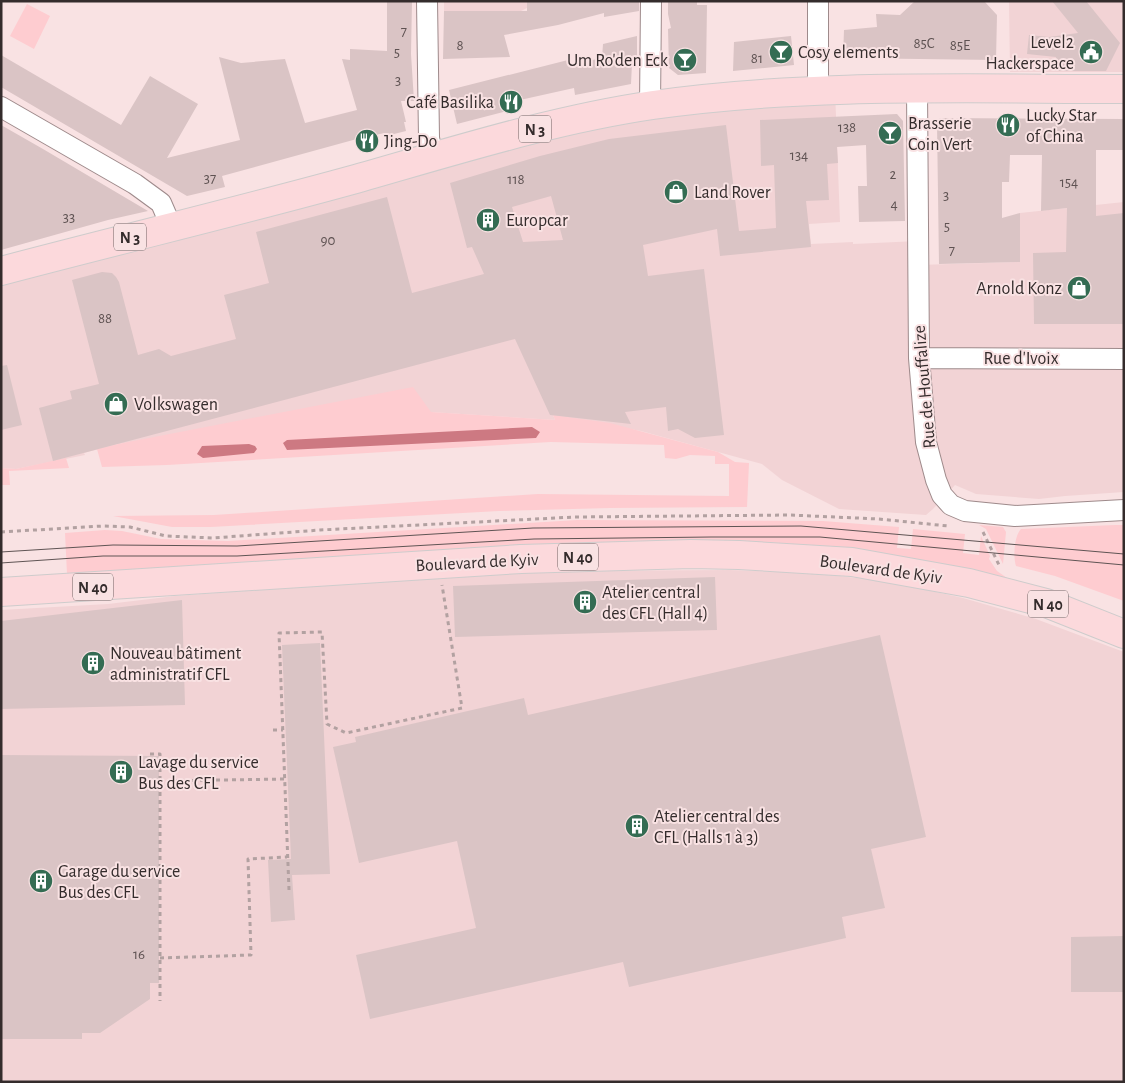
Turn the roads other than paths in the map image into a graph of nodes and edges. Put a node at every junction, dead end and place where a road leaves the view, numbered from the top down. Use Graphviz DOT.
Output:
graph roads {
  1 [pos="428,1"];
  2 [pos="651,1"];
  3 [pos="818,1"];
  4 [pos="917,89"];
  5 [pos="1124,89"];
  6 [pos="818,90"];
  7 [pos="650,106"];
  8 [pos="1,107"];
  9 [pos="433,157"];
  10 [pos="171,226"];
  11 [pos="1,270"];
  12 [pos="919,358"];
  13 [pos="1124,359"];
  14 [pos="1124,510"];
  15 [pos="1,592"];
  16 [pos="1124,634"];
  1 -- 9 [label="street"];
  2 -- 7 [label="street"];
  3 -- 6 [label="street"];
  4 -- 5 [label="main road, N 3"];
  4 -- 6 [label="main road, N 3"];
  4 -- 12 [label="street, Rue de Houffalize"];
  6 -- 7 [label="main road, N 3"];
  7 -- 9 [label="main road, N 3"];
  8 -- 10 [label="street"];
  9 -- 10 [label="main road, N 3"];
  10 -- 11 [label="main road, N 3"];
  12 -- 13 [label="street, Rue d'Ivoix"];
  12 -- 14 [label="street, Rue de Houffalize"];
  15 -- 16 [label="main road, Boulevard de Kyiv / N 40"];
}
